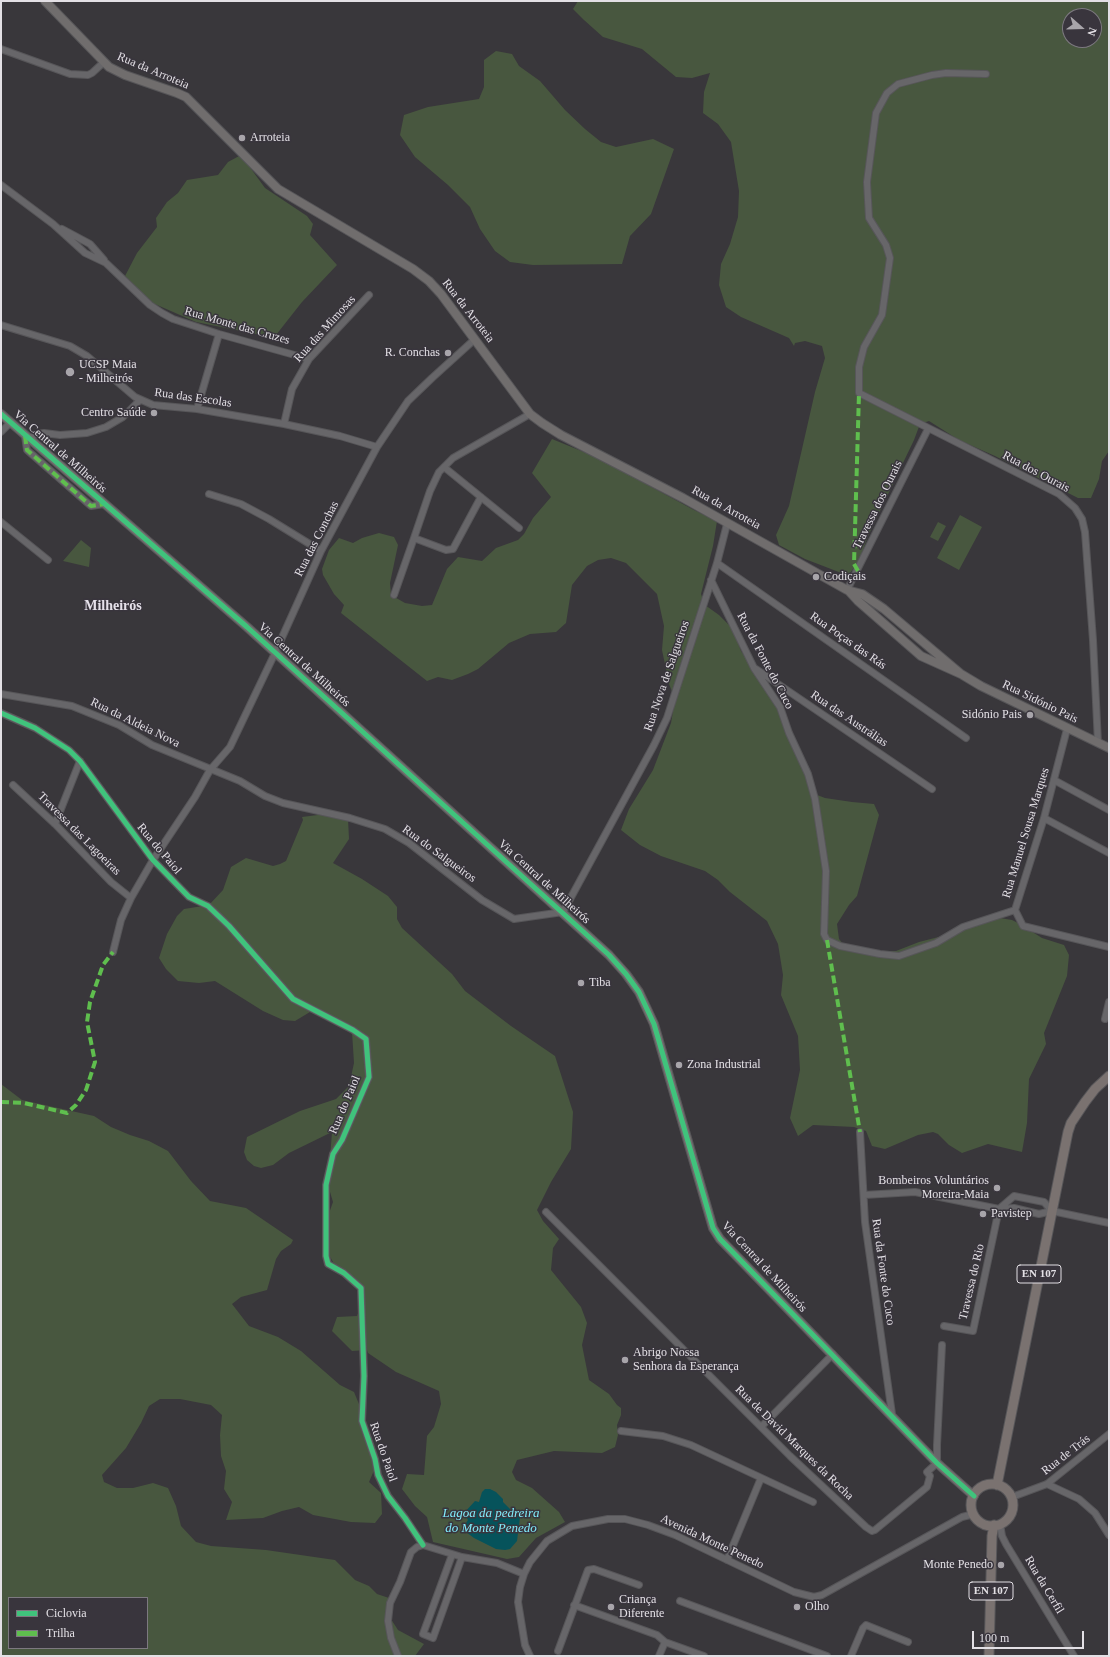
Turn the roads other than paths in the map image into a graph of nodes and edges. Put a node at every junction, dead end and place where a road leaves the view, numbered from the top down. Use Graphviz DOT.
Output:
graph roads {
  1 [pos="45,1"];
  2 [pos="1,49"];
  3 [pos="104,62"];
  4 [pos="986,74"];
  5 [pos="1,185"];
  6 [pos="53,224"];
  7 [pos="106,263"];
  8 [pos="370,295"];
  9 [pos="1,325"];
  10 [pos="219,334"];
  11 [pos="475,339"];
  12 [pos="309,359"];
  13 [pos="140,400"];
  14 [pos="197,409"];
  15 [pos="1,414"];
  16 [pos="530,414"];
  17 [pos="10,423"];
  18 [pos="284,424"];
  19 [pos="928,429"];
  20 [pos="1,432"];
  21 [pos="27,438"];
  22 [pos="377,446"];
  23 [pos="444,467"];
  24 [pos="209,494"];
  25 [pos="481,497"];
  26 [pos="1,522"];
  27 [pos="727,524"];
  28 [pos="519,528"];
  29 [pos="414,538"];
  30 [pos="321,552"];
  31 [pos="48,560"];
  32 [pos="717,563"];
  33 [pos="711,580"];
  34 [pos="848,590"];
  35 [pos="394,595"];
  36 [pos="276,653"];
  37 [pos="754,668"];
  38 [pos="961,674"];
  39 [pos="1,694"];
  40 [pos="1,713"];
  41 [pos="1067,729"];
  42 [pos="966,738"];
  43 [pos="1098,743"];
  44 [pos="1109,748"];
  45 [pos="80,761"];
  46 [pos="210,770"];
  47 [pos="1054,780"];
  48 [pos="13,785"];
  49 [pos="932,789"];
  50 [pos="1109,810"];
  51 [pos="1044,818"];
  52 [pos="55,824"];
  53 [pos="1109,852"];
  54 [pos="153,860"];
  55 [pos="131,898"];
  56 [pos="1015,910"];
  57 [pos="562,912"];
  58 [pos="1109,947"];
  59 [pos="113,952"];
  60 [pos="1109,1002"];
  61 [pos="1105,1019"];
  62 [pos="1109,1076"];
  63 [pos="860,1132"];
  64 [pos="864,1195"];
  65 [pos="1000,1209"];
  66 [pos="1052,1211"];
  67 [pos="546,1212"];
  68 [pos="1109,1223"];
  69 [pos="944,1326"];
  70 [pos="942,1345"];
  71 [pos="832,1354"];
  72 [pos="892,1414"];
  73 [pos="761,1427"];
  74 [pos="621,1431"];
  75 [pos="1109,1434"];
  76 [pos="938,1463"];
  77 [pos="761,1478"];
  78 [pos="1047,1484"];
  79 [pos="997,1485"];
  80 [pos="974,1496"];
  81 [pos="1012,1497"];
  82 [pos="813,1502"];
  83 [pos="974,1514"];
  84 [pos="997,1525"];
  85 [pos="1109,1535"];
  86 [pos="423,1546"];
  87 [pos="452,1555"];
  88 [pos="462,1557"];
  89 [pos="727,1560"];
  90 [pos="524,1574"];
  91 [pos="639,1585"];
  92 [pos="680,1601"];
  93 [pos="574,1605"];
  94 [pos="665,1642"];
  95 [pos="908,1642"];
  96 [pos="558,1651"];
  97 [pos="398,1656"];
  98 [pos="530,1656"];
  99 [pos="659,1656"];
  100 [pos="704,1656"];
  101 [pos="828,1656"];
  102 [pos="851,1656"];
  103 [pos="989,1656"];
  104 [pos="1074,1656"];
  1 -- 3 [label="street, Rua da Arroteia"];
  2 -- 3 [label="street"];
  3 -- 11 [label="street, Rua da Arroteia"];
  4 -- 19 [label="street, Rua dos Ourais"];
  5 -- 6 [label="street, Rua Monte das Cruzes"];
  6 -- 7 [label="street, Rua Monte das Cruzes"];
  6 -- 7 [label="street, Rua Monte das Cruzes"];
  7 -- 10 [label="street, Rua Monte das Cruzes"];
  8 -- 12 [label="street, Rua das Mimosas"];
  9 -- 13 [label="street, Rua das Escolas"];
  10 -- 12 [label="street, Rua Monte das Cruzes"];
  10 -- 14 [label="street"];
  11 -- 16 [label="street, Rua da Arroteia"];
  11 -- 22 [label="street, Rua das Conchas"];
  12 -- 18 [label="street, Rua das Mimosas"];
  13 -- 14 [label="street, Rua das Escolas"];
  13 -- 21 [label="street"];
  14 -- 18 [label="street, Rua das Escolas"];
  15 -- 17 [label="street, Via Central de Milheirós"];
  16 -- 23 [label="street"];
  16 -- 27 [label="street, Rua da Arroteia"];
  17 -- 20 [label="street"];
  17 -- 21 [label="street, Via Central de Milheirós"];
  18 -- 22 [label="street, Rua das Escolas"];
  19 -- 34 [label="street, Travessa dos Ourais"];
  19 -- 43 [label="street, Rua dos Ourais"];
  21 -- 36 [label="street, Via Central de Milheirós"];
  22 -- 30 [label="street, Rua das Conchas"];
  23 -- 25 [label="street"];
  23 -- 29 [label="street"];
  24 -- 30 [label="street"];
  25 -- 28 [label="street"];
  25 -- 29 [label="street"];
  26 -- 31 [label="street"];
  27 -- 32 [label="street, Rua Nova de Salgueiros"];
  27 -- 34 [label="street, Rua da Arroteia"];
  29 -- 35 [label="street"];
  30 -- 36 [label="street, Rua das Conchas"];
  32 -- 33 [label="street, Rua Nova de Salgueiros"];
  32 -- 42 [label="street, Rua Poças das Rás"];
  33 -- 37 [label="street, Rua da Fonte do Cuco"];
  33 -- 57 [label="street, Rua Nova de Salgueiros"];
  34 -- 38 [label="street, Rua da Arroteia"];
  36 -- 46 [label="street, Rua das Conchas"];
  36 -- 57 [label="street, Via Central de Milheirós"];
  37 -- 49 [label="street, Rua das Austrálias"];
  37 -- 56 [label="street, Rua da Fonte do Cuco"];
  38 -- 41 [label="street, Rua Sidónio Pais"];
  39 -- 46 [label="street, Rua da Aldeia Nova"];
  40 -- 45 [label="street, Rua do Paiol"];
  41 -- 43 [label="street, Rua Sidónio Pais"];
  41 -- 47 [label="street, Rua Manuel Sousa Marques"];
  43 -- 44 [label="street, Rua Sidónio Pais"];
  45 -- 52 [label="street"];
  45 -- 54 [label="street, Rua do Paiol"];
  46 -- 54 [label="street, Rua das Conchas"];
  46 -- 57 [label="street, Rua do Salgueiros"];
  47 -- 50 [label="street"];
  47 -- 51 [label="street, Rua Manuel Sousa Marques"];
  48 -- 52 [label="street, Travessa das Lagoeiras"];
  51 -- 53 [label="street"];
  51 -- 56 [label="street, Rua Manuel Sousa Marques"];
  52 -- 55 [label="street, Travessa das Lagoeiras"];
  54 -- 55 [label="street, Rua das Conchas"];
  54 -- 86 [label="street, Rua do Paiol"];
  55 -- 59 [label="street, Rua das Conchas"];
  56 -- 58 [label="street, Rua Manuel Sousa Marques"];
  57 -- 71 [label="street, Via Central de Milheirós"];
  60 -- 61 [label="street"];
  62 -- 66 [label="main road, EN 107"];
  63 -- 64 [label="street, Rua da Fonte do Cuco"];
  64 -- 65 [label="street"];
  64 -- 72 [label="street, Rua da Fonte do Cuco"];
  65 -- 66 [label="street"];
  65 -- 66 [label="street"];
  65 -- 69 [label="street, Travessa do Rio"];
  66 -- 68 [label="street"];
  66 -- 79 [label="main road, EN 107"];
  67 -- 73 [label="street, Rua de David Marques da Rocha"];
  70 -- 76 [label="street"];
  71 -- 72 [label="street, Via Central de Milheirós"];
  71 -- 73 [label="street"];
  72 -- 76 [label="street, Via Central de Milheirós"];
  73 -- 76 [label="street, Rua de David Marques da Rocha"];
  74 -- 77 [label="street"];
  75 -- 78 [label="street, Rua de Trás"];
  76 -- 80 [label="street, Via Central de Milheirós"];
  77 -- 82 [label="street"];
  77 -- 89 [label="street"];
  78 -- 81 [label="street, Rua de Trás"];
  78 -- 85 [label="street"];
  79 -- 80 [label="main road"];
  79 -- 81 [label="main road"];
  80 -- 83 [label="main road"];
  81 -- 84 [label="main road"];
  83 -- 84 [label="main road"];
  83 -- 89 [label="street, Avenida Monte Penedo"];
  84 -- 103 [label="main road, EN 107"];
  84 -- 104 [label="street, Rua da Cerfil"];
  86 -- 87 [label="street"];
  86 -- 97 [label="street"];
  87 -- 88 [label="street"];
  87 -- 88 [label="street"];
  88 -- 90 [label="street"];
  89 -- 90 [label="street, Avenida Monte Penedo"];
  90 -- 98 [label="street, Avenida Monte Penedo"];
  91 -- 93 [label="street"];
  92 -- 101 [label="street"];
  93 -- 94 [label="street"];
  93 -- 96 [label="street"];
  94 -- 99 [label="street"];
  94 -- 100 [label="street"];
  95 -- 102 [label="street"];
}
